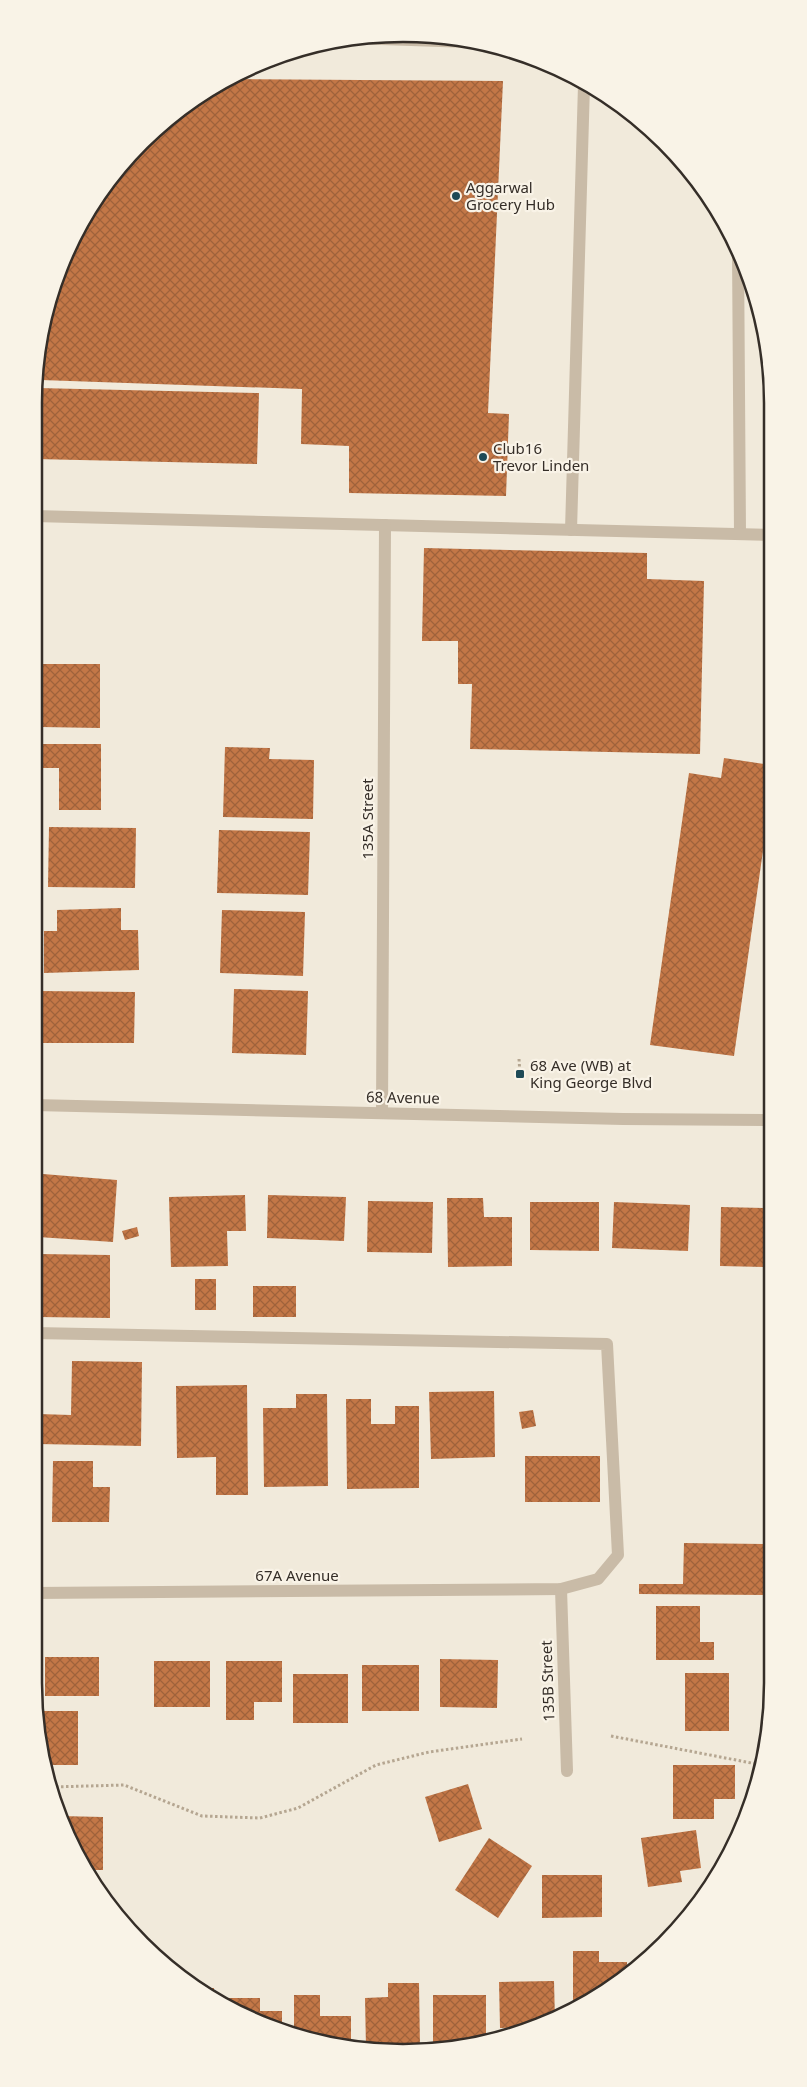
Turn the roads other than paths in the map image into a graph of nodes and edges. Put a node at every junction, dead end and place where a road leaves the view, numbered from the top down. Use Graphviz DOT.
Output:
graph roads {
  1 [pos="584,91"];
  2 [pos="738,268"];
  3 [pos="42,516"];
  4 [pos="385,525"];
  5 [pos="571,530"];
  6 [pos="740,534"];
  7 [pos="764,535"];
  8 [pos="42,1105"];
  9 [pos="382,1113"];
  10 [pos="764,1120"];
  11 [pos="42,1333"];
  12 [pos="561,1589"];
  13 [pos="42,1593"];
  14 [pos="567,1772"];
  1 -- 5 [label="street"];
  2 -- 6 [label="street"];
  3 -- 4 [label="street"];
  4 -- 5 [label="street"];
  4 -- 9 [label="street, 135A Street"];
  5 -- 6 [label="street"];
  6 -- 7 [label="street"];
  8 -- 9 [label="street, 68 Avenue"];
  9 -- 10 [label="street, 68 Avenue"];
  11 -- 12 [label="street, 67A Avenue"];
  12 -- 13 [label="street, 67A Avenue"];
  12 -- 14 [label="street, 135B Street"];
}
